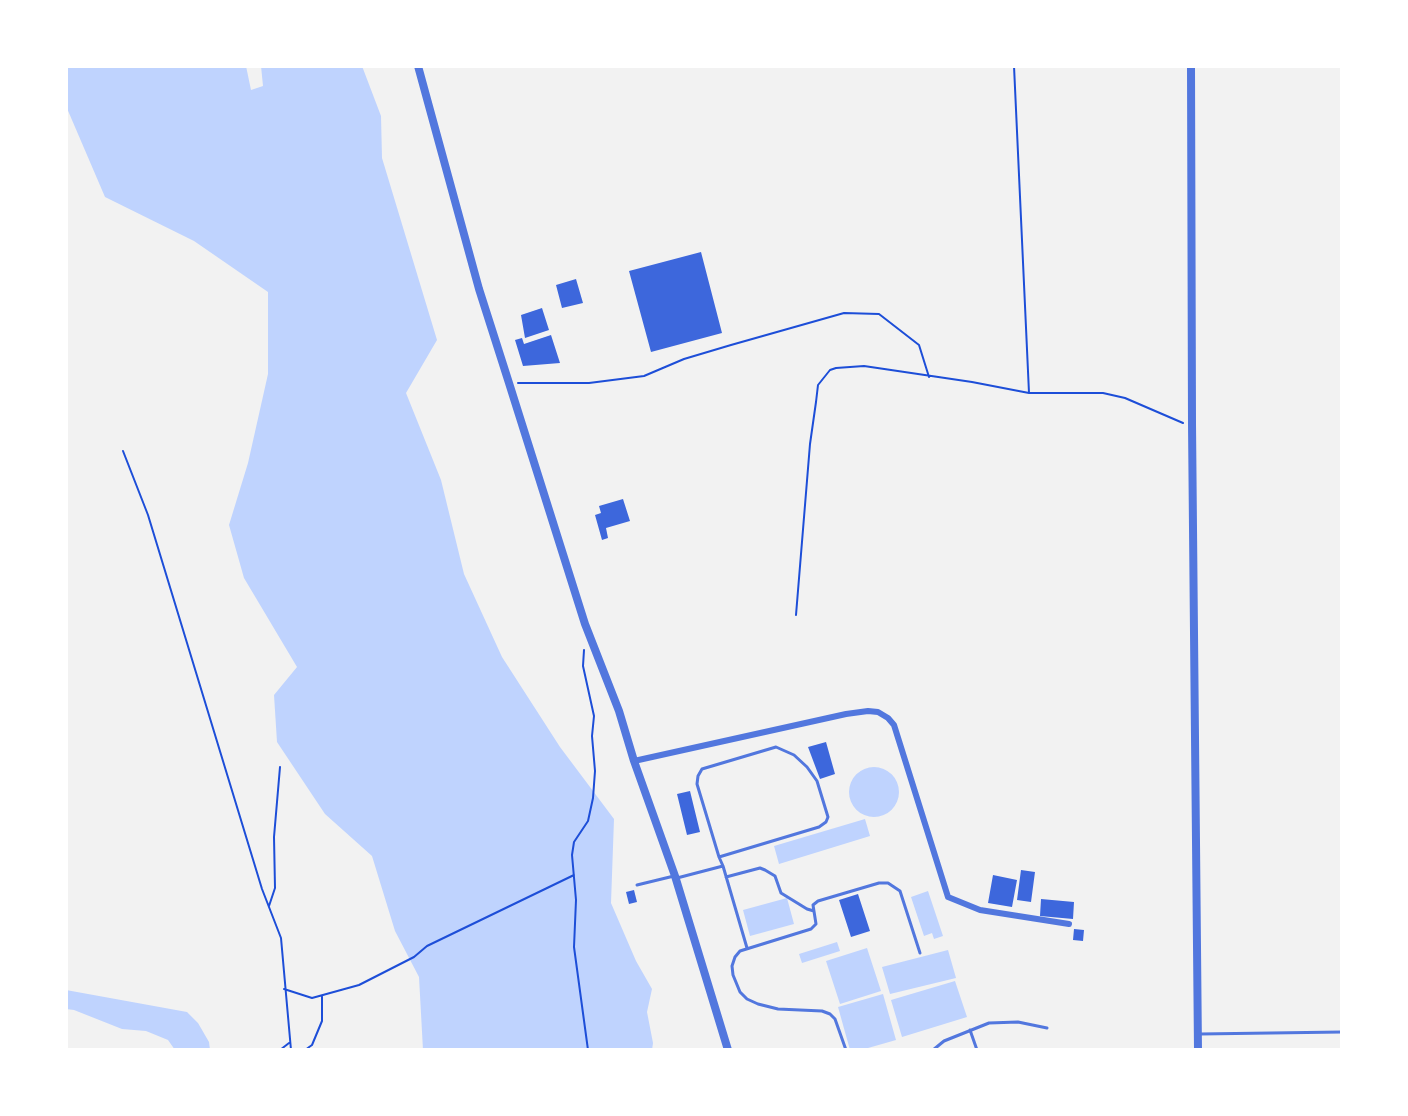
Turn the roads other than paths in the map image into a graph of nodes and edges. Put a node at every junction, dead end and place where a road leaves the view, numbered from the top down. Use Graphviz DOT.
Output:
graph roads {
  1 [pos="418,66"];
  2 [pos="1191,66"];
  3 [pos="634,761"];
  4 [pos="719,857"];
  5 [pos="723,866"];
  6 [pos="675,877"];
  7 [pos="726,878"];
  8 [pos="638,885"];
  9 [pos="814,911"];
  10 [pos="1069,924"];
  11 [pos="747,948"];
  12 [pos="920,953"];
  13 [pos="1047,1028"];
  14 [pos="970,1030"];
  15 [pos="1342,1032"];
  16 [pos="1198,1034"];
  17 [pos="728,1050"];
  18 [pos="846,1050"];
  19 [pos="933,1050"];
  20 [pos="977,1050"];
  21 [pos="1198,1050"];
  1 -- 3 [label="street"];
  2 -- 16 [label="street"];
  3 -- 6 [label="street"];
  3 -- 10 [label="street"];
  4 -- 4 [label="lane"];
  4 -- 5 [label="lane"];
  5 -- 6 [label="lane"];
  5 -- 7 [label="lane"];
  6 -- 8 [label="lane"];
  6 -- 17 [label="street"];
  7 -- 9 [label="lane"];
  7 -- 11 [label="lane"];
  9 -- 11 [label="lane"];
  9 -- 12 [label="lane"];
  11 -- 18 [label="lane"];
  13 -- 14 [label="lane"];
  14 -- 19 [label="lane"];
  14 -- 20 [label="lane"];
  15 -- 16 [label="lane"];
  16 -- 21 [label="street"];
}
